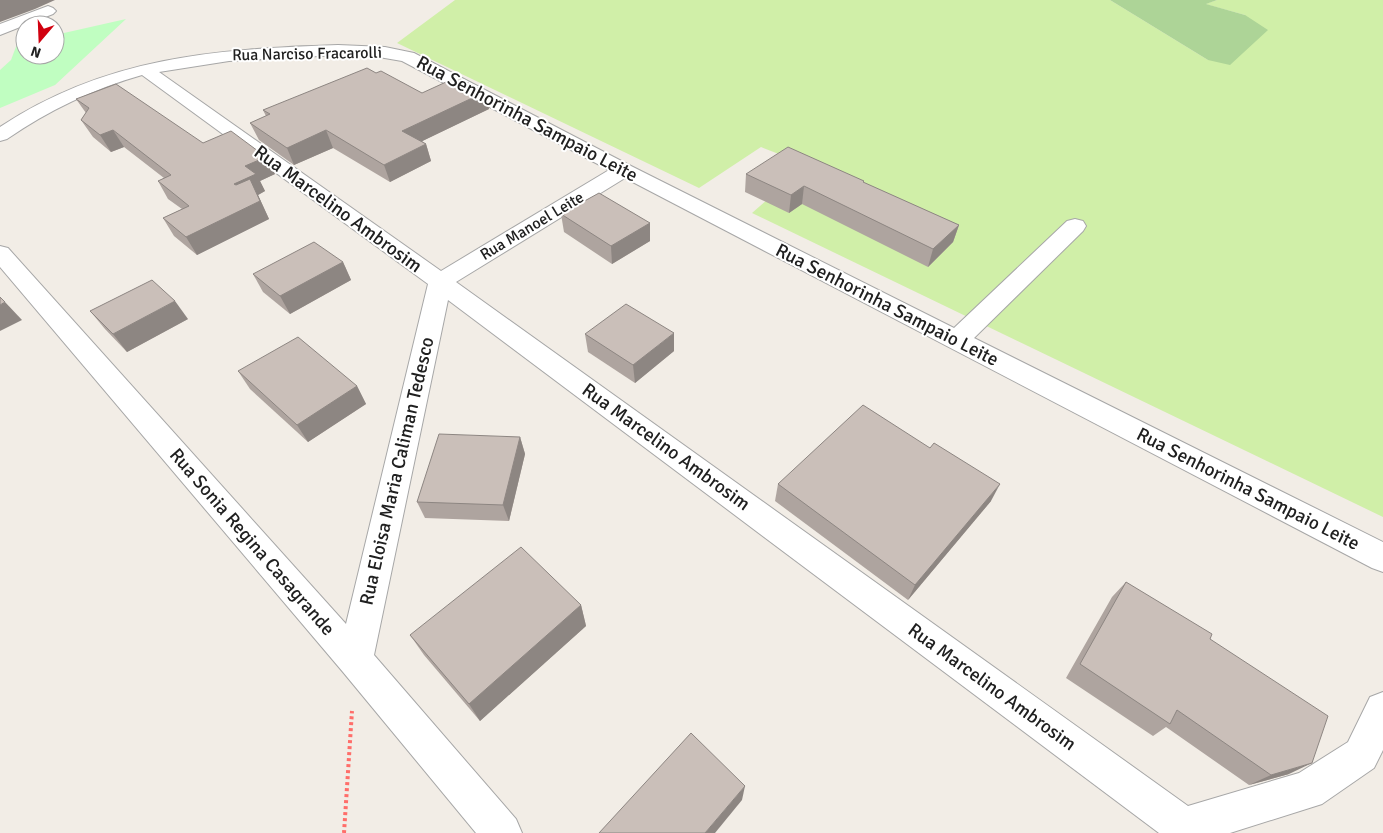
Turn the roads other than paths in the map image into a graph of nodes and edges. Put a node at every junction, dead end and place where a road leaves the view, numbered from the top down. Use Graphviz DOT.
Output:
graph roads {
  1 [pos="48,11"];
  2 [pos="0,30"];
  3 [pos="391,52"];
  4 [pos="146,70"];
  5 [pos="0,135"];
  6 [pos="624,170"];
  7 [pos="1075,226"];
  8 [pos="0,253"];
  9 [pos="440,282"];
  10 [pos="957,340"];
  11 [pos="1383,558"];
  12 [pos="355,660"];
  13 [pos="1383,710"];
  14 [pos="1188,830"];
  15 [pos="502,833"];
  1 -- 2 [label="street"];
  3 -- 4 [label="street, Rua Narciso Fracarolli"];
  3 -- 6 [label="street, Rua Senhorinha Sampaio Leite"];
  4 -- 5 [label="street, Rua Narciso Fracarolli"];
  4 -- 9 [label="street, Rua Marcelino Ambrosim"];
  6 -- 9 [label="street, Rua Manoel Leite"];
  6 -- 10 [label="street, Rua Senhorinha Sampaio Leite"];
  7 -- 10 [label="street"];
  8 -- 12 [label="street, Rua Sonia Regina Casagrande"];
  9 -- 12 [label="street, Rua Eloisa Maria Caliman Tedesco"];
  9 -- 14 [label="street, Rua Marcelino Ambrosim"];
  10 -- 11 [label="street, Rua Senhorinha Sampaio Leite"];
  12 -- 15 [label="street, Rua Sonia Regina Casagrande"];
  13 -- 14 [label="street"];
}
